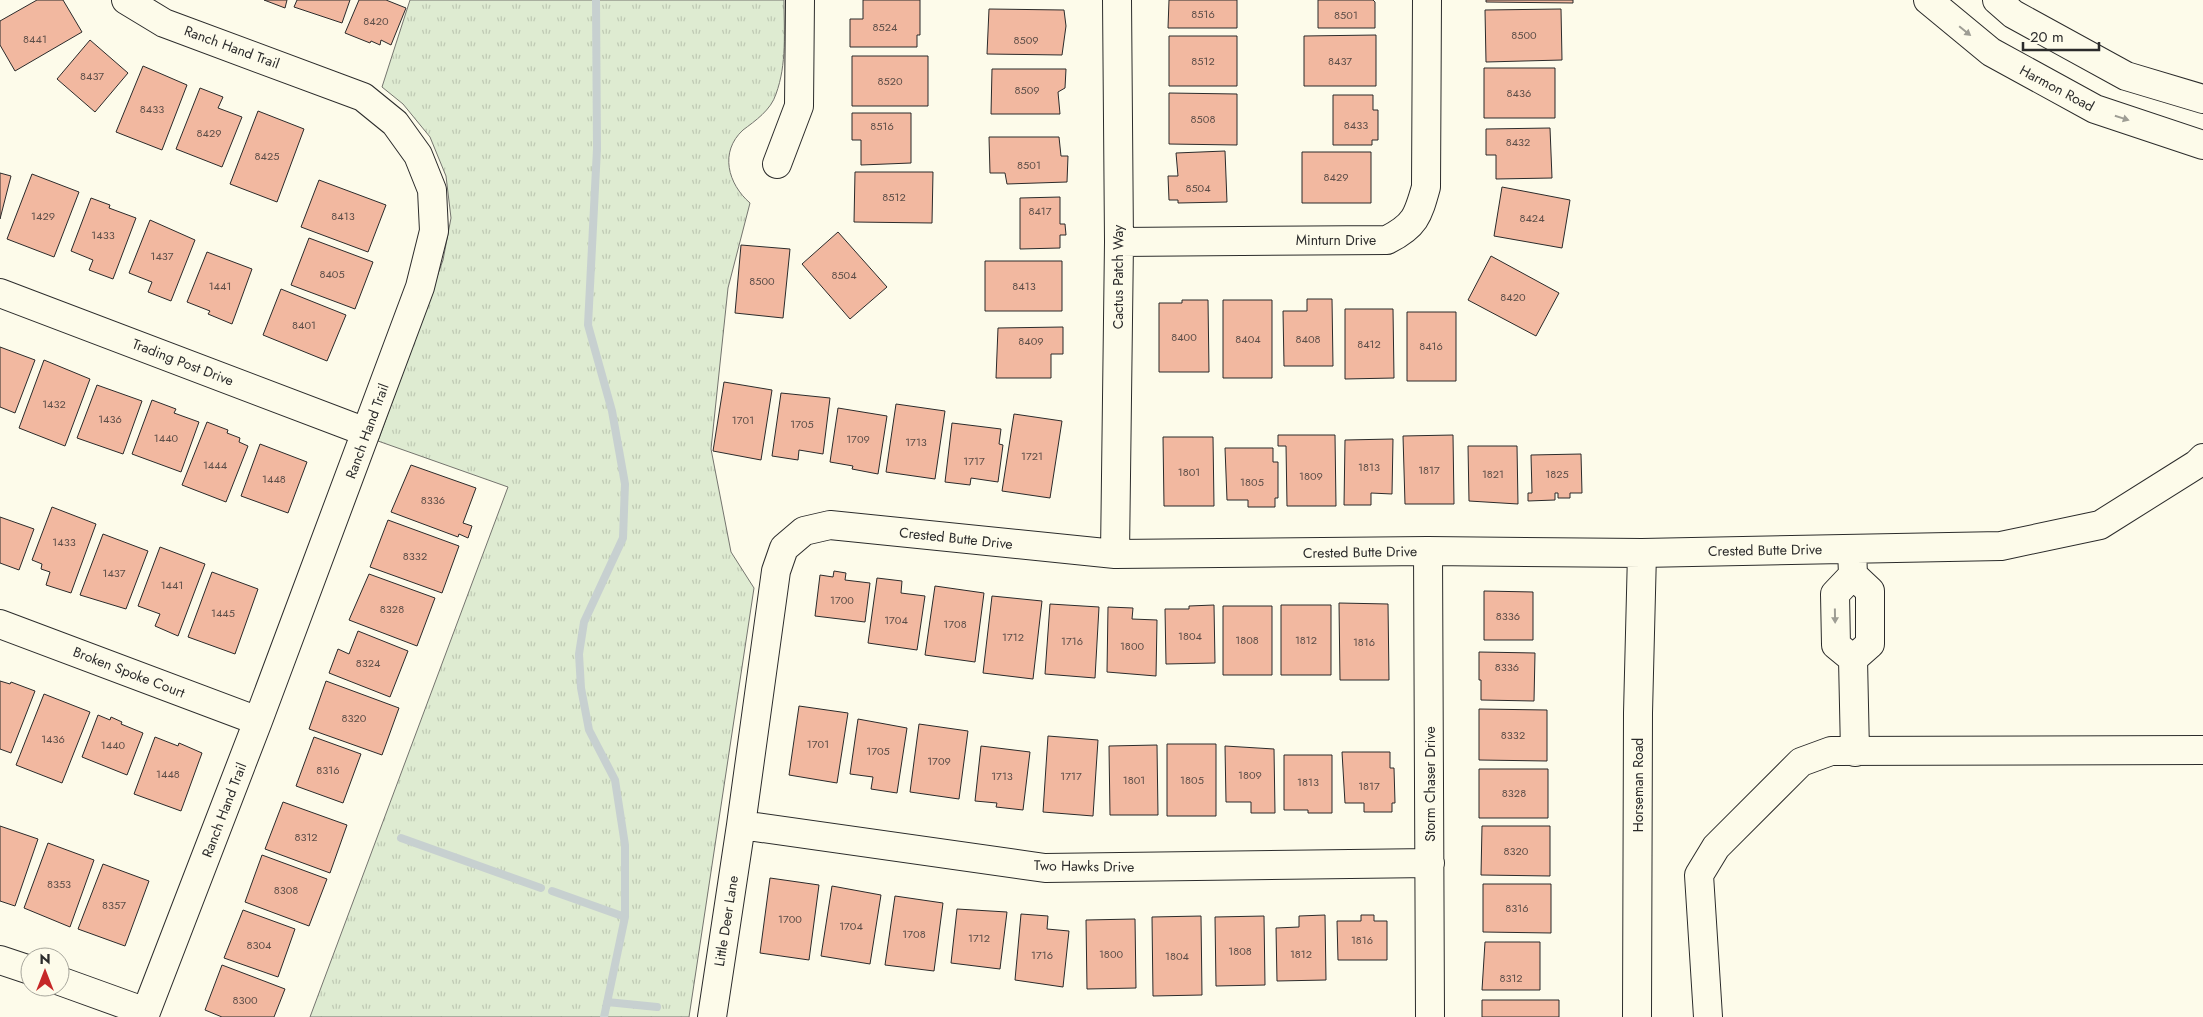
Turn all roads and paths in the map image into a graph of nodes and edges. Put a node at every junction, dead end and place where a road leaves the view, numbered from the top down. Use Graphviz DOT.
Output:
graph roads {
  1 [pos="126,0"];
  2 [pos="800,0"];
  3 [pos="1117,0"];
  4 [pos="1427,0"];
  5 [pos="1928,0"];
  6 [pos="1997,0"];
  7 [pos="2203,99"];
  8 [pos="2203,145"];
  9 [pos="778,164"];
  10 [pos="1119,242"];
  11 [pos="0,293"];
  12 [pos="366,432"];
  13 [pos="2203,458"];
  14 [pos="1428,551"];
  15 [pos="1642,553"];
  16 [pos="1115,554"];
  17 [pos="1853,562"];
  18 [pos="0,624"];
  19 [pos="258,721"];
  20 [pos="2203,750"];
  21 [pos="1854,752"];
  22 [pos="741,825"];
  23 [pos="1430,863"];
  24 [pos="0,960"];
  25 [pos="20,967"];
  26 [pos="70,985"];
  27 [pos="145,1015"];
  28 [pos="712,1017"];
  29 [pos="1430,1017"];
  30 [pos="1637,1017"];
  31 [pos="1708,1017"];
  1 -- 12 [label="street, Ranch Hand Trail"];
  2 -- 9 [label="street"];
  3 -- 10 [label="street, Cactus Patch Way"];
  4 -- 10 [label="street, Minturn Drive"];
  5 -- 8 [label="street, Harmon Road, one-way"];
  6 -- 7 [label="street"];
  10 -- 16 [label="street, Cactus Patch Way"];
  11 -- 12 [label="street, Trading Post Drive"];
  12 -- 19 [label="street, Ranch Hand Trail"];
  13 -- 17 [label="street, Crested Butte Drive"];
  14 -- 15 [label="street, Crested Butte Drive"];
  14 -- 16 [label="street, Crested Butte Drive"];
  14 -- 23 [label="street, Storm Chaser Drive"];
  15 -- 17 [label="street, Crested Butte Drive"];
  15 -- 30 [label="street, Horseman Road"];
  16 -- 22 [label="street, Crested Butte Drive"];
  17 -- 21 [label="street"];
  18 -- 19 [label="street, Broken Spoke Court"];
  19 -- 27 [label="street, Ranch Hand Trail"];
  20 -- 21 [label="street"];
  21 -- 31 [label="street"];
  22 -- 23 [label="street, Two Hawks Drive"];
  22 -- 28 [label="street, Little Deer Lane"];
  23 -- 29 [label="street, Storm Chaser Drive"];
  24 -- 25 [label="street"];
  26 -- 27 [label="street"];
}
